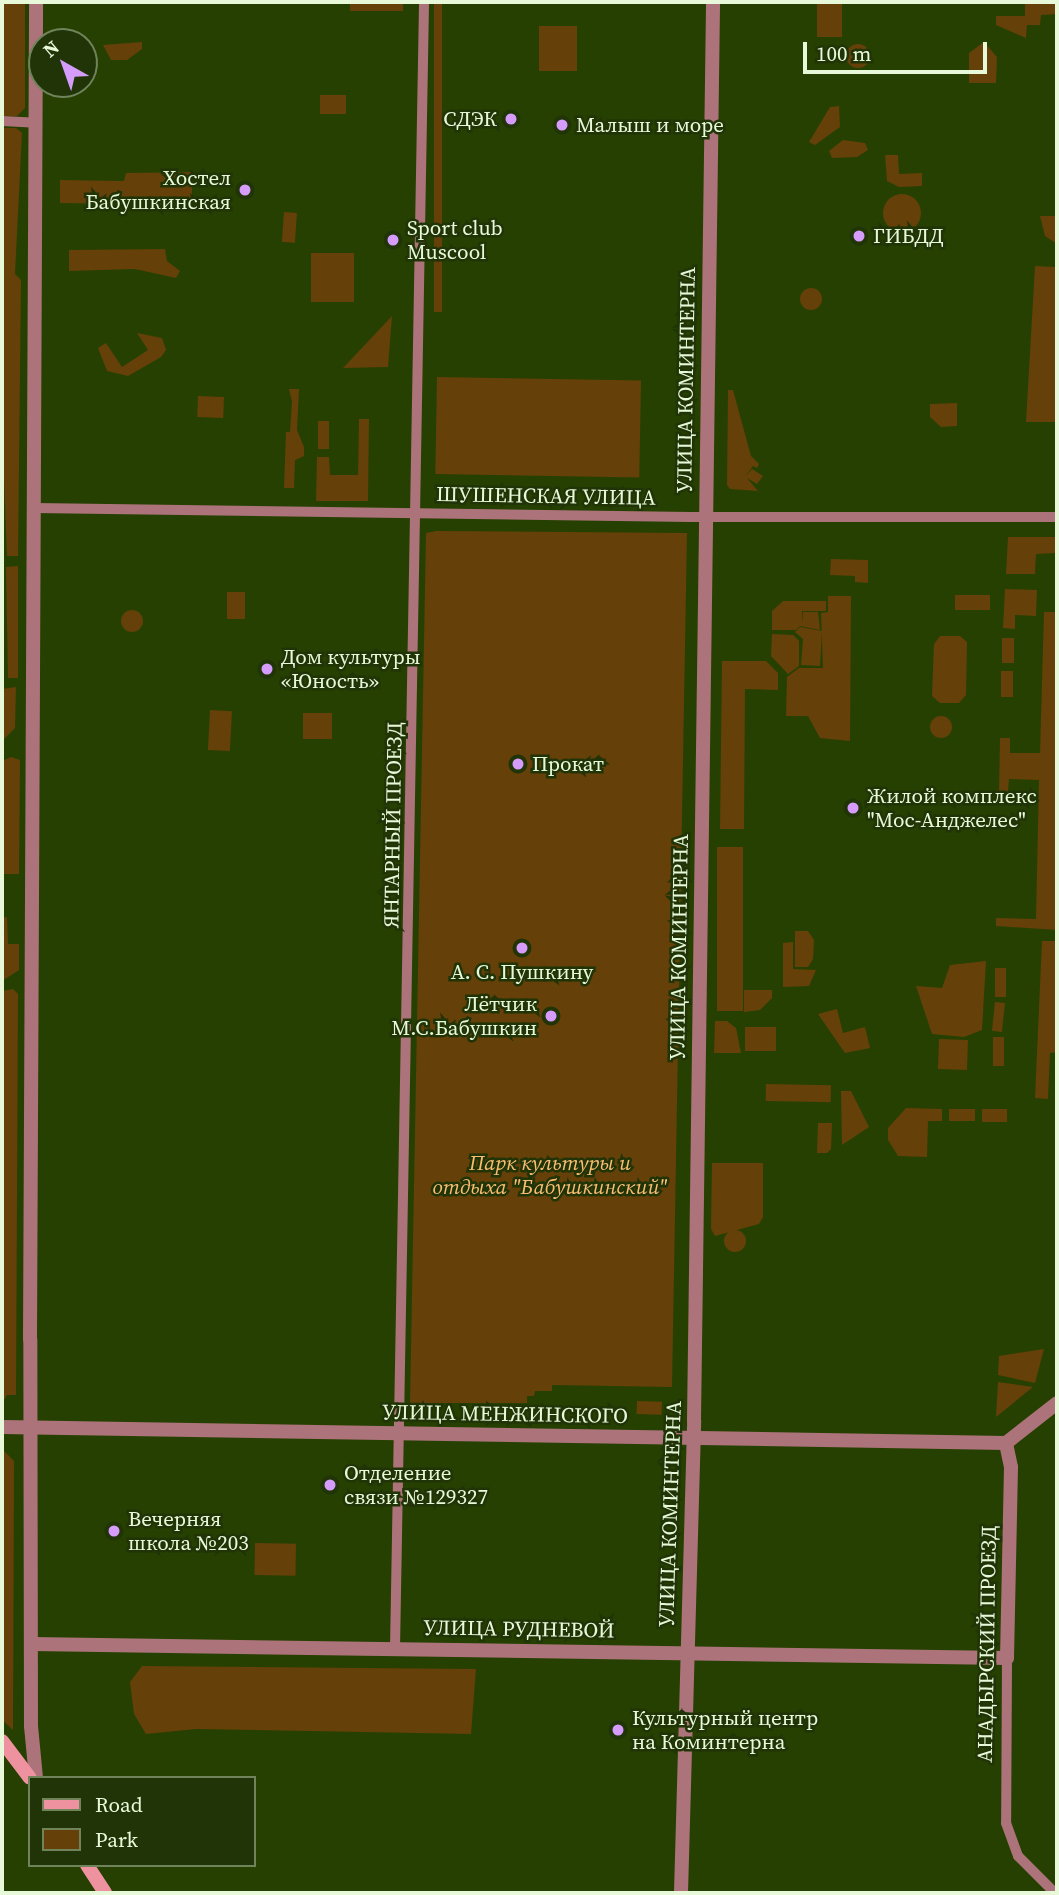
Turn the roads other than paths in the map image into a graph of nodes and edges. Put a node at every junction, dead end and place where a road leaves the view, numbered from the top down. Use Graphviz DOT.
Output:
graph roads {
  1 [pos="36,2"];
  2 [pos="424,2"];
  3 [pos="713,2"];
  4 [pos="2,121"];
  5 [pos="36,123"];
  6 [pos="34,508"];
  7 [pos="416,513"];
  8 [pos="704,517"];
  9 [pos="1057,517"];
  10 [pos="1057,1403"];
  11 [pos="2,1427"];
  12 [pos="31,1427"];
  13 [pos="402,1433"];
  14 [pos="692,1439"];
  15 [pos="1006,1443"];
  16 [pos="31,1644"];
  17 [pos="395,1649"];
  18 [pos="687,1652"];
  19 [pos="1007,1658"];
  20 [pos="2,1741"];
  21 [pos="28,1776"];
  22 [pos="36,1776"];
  23 [pos="88,1867"];
  24 [pos="105,1893"];
  25 [pos="681,1893"];
  26 [pos="1055,1893"];
  1 -- 5 [label="street"];
  2 -- 7 [label="street, ЯНТАРНЫЙ ПРОЕЗД"];
  3 -- 8 [label="street, УЛИЦА КОМИНТЕРНА"];
  4 -- 5 [label="street"];
  5 -- 6 [label="street"];
  6 -- 7 [label="street, ШУШЕНСКАЯ УЛИЦА"];
  6 -- 12 [label="street"];
  7 -- 8 [label="street, ШУШЕНСКАЯ УЛИЦА"];
  7 -- 13 [label="street, ЯНТАРНЫЙ ПРОЕЗД"];
  8 -- 9 [label="street, ШУШЕНСКАЯ УЛИЦА"];
  8 -- 14 [label="street, УЛИЦА КОМИНТЕРНА"];
  10 -- 15 [label="street"];
  11 -- 12 [label="street, УЛИЦА МЕНЖИНСКОГО"];
  12 -- 13 [label="street, УЛИЦА МЕНЖИНСКОГО"];
  12 -- 16 [label="street"];
  13 -- 14 [label="street, УЛИЦА МЕНЖИНСКОГО"];
  13 -- 17 [label="street, ЯНТАРНЫЙ ПРОЕЗД"];
  14 -- 15 [label="street, УЛИЦА МЕНЖИНСКОГО"];
  14 -- 18 [label="street, УЛИЦА КОМИНТЕРНА"];
  15 -- 19 [label="street, АНАДЫРСКИЙ ПРОЕЗД"];
  16 -- 17 [label="street, УЛИЦА РУДНЕВОЙ"];
  16 -- 22 [label="street"];
  17 -- 18 [label="street, УЛИЦА РУДНЕВОЙ"];
  18 -- 19 [label="street, УЛИЦА РУДНЕВОЙ"];
  18 -- 25 [label="street, УЛИЦА КОМИНТЕРНА"];
  19 -- 26 [label="street, АНАДЫРСКИЙ ПРОЕЗД"];
  20 -- 21 [label="main road"];
  23 -- 24 [label="main road"];
}
